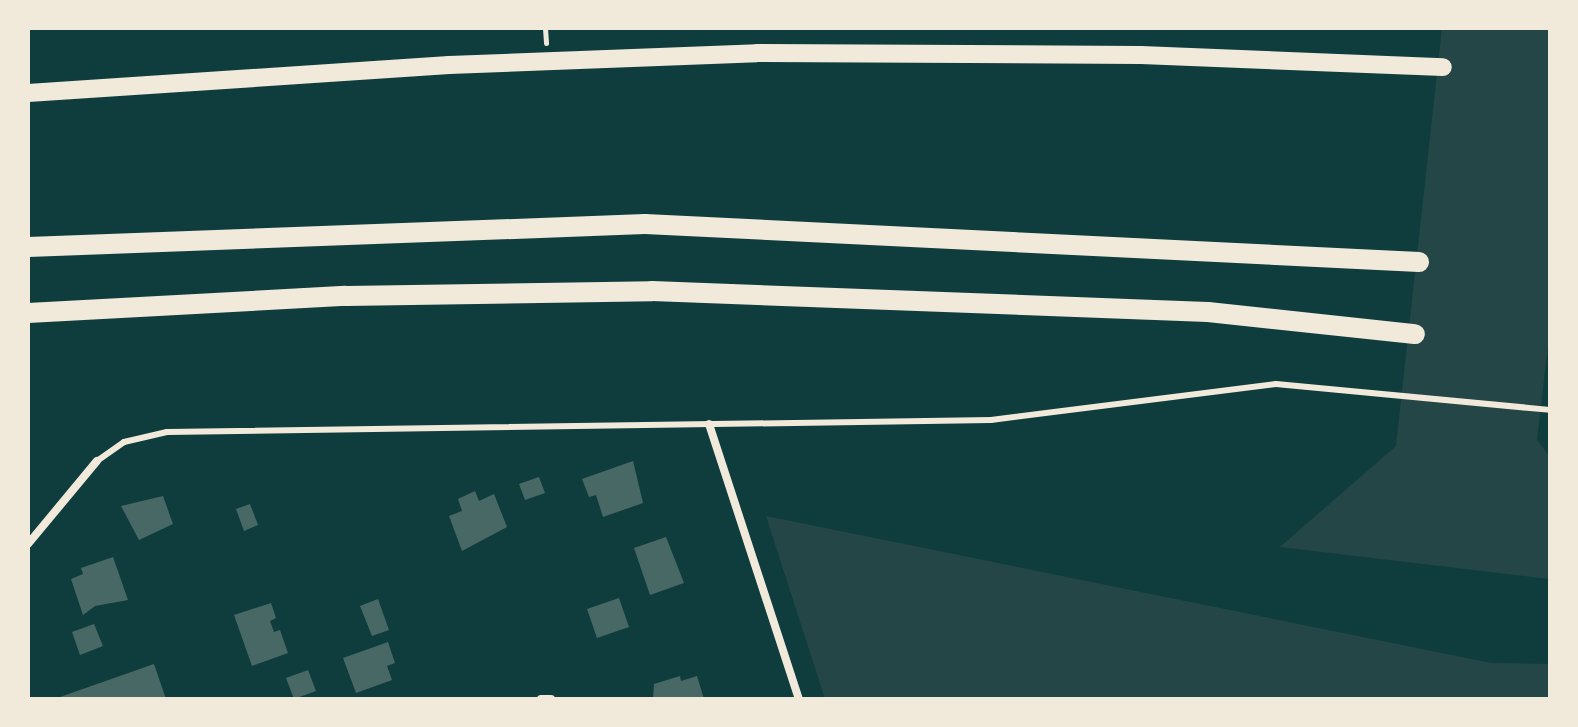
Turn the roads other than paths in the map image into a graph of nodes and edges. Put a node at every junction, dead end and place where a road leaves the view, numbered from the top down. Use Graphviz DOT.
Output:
graph roads {
  1 [pos="1443,67"];
  2 [pos="28,93"];
  3 [pos="28,247"];
  4 [pos="1419,262"];
  5 [pos="28,313"];
  6 [pos="1415,334"];
  7 [pos="1550,410"];
  8 [pos="709,424"];
  9 [pos="97,461"];
  10 [pos="28,544"];
  11 [pos="541,699"];
  12 [pos="551,699"];
  13 [pos="799,699"];
  1 -- 2 [label="main road"];
  3 -- 4 [label="highway"];
  5 -- 6 [label="highway"];
  7 -- 8 [label="lane"];
  8 -- 9 [label="lane"];
  8 -- 13 [label="street"];
  9 -- 10 [label="street"];
  11 -- 12 [label="street"];
}
